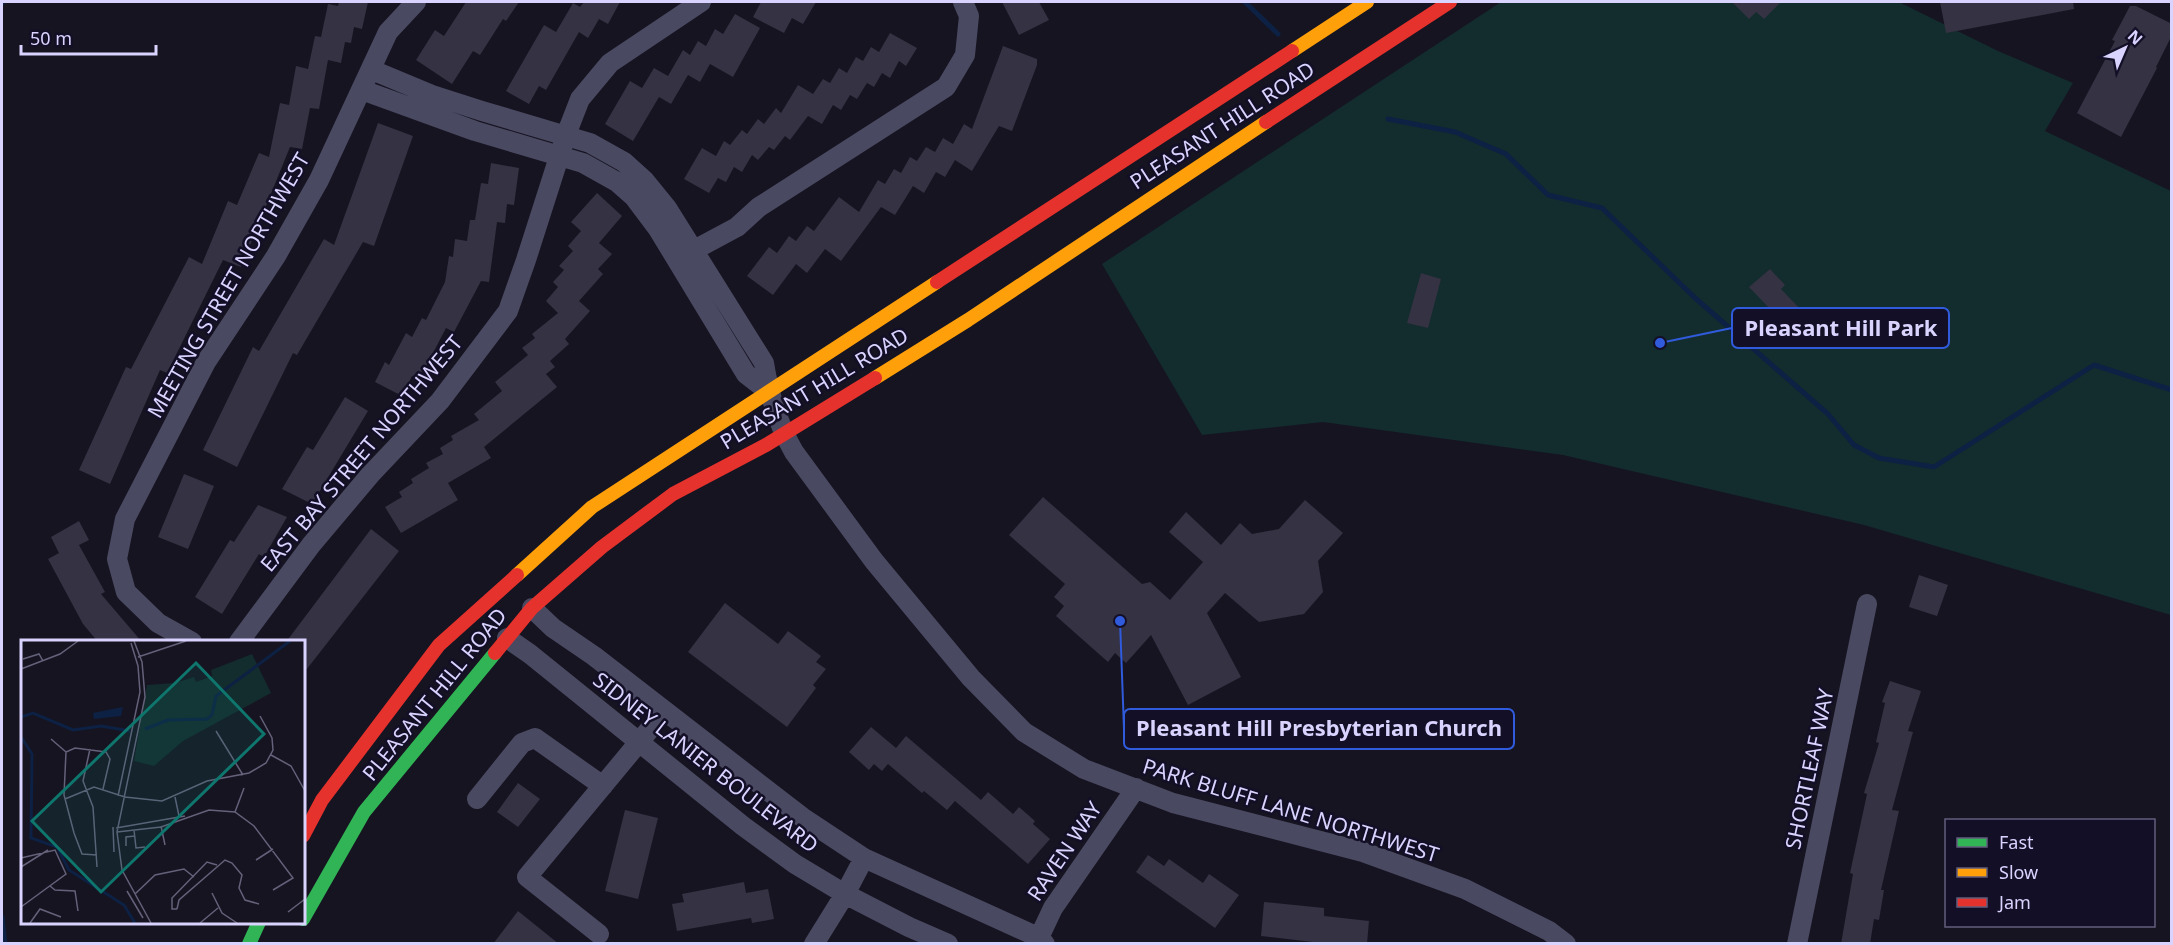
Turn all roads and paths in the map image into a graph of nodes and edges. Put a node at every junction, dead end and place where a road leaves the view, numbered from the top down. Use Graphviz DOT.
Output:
graph roads {
  1 [pos="416,2"];
  2 [pos="701,2"];
  3 [pos="963,2"];
  4 [pos="1367,2"];
  5 [pos="1450,2"];
  6 [pos="372,70"];
  7 [pos="362,90"];
  8 [pos="566,135"];
  9 [pos="559,155"];
  10 [pos="694,250"];
  11 [pos="768,391"];
  12 [pos="783,434"];
  13 [pos="1867,604"];
  14 [pos="532,608"];
  15 [pos="507,638"];
  16 [pos="188,640"];
  17 [pos="240,640"];
  18 [pos="664,712"];
  19 [pos="639,742"];
  20 [pos="603,786"];
  21 [pos="1136,788"];
  22 [pos="477,799"];
  23 [pos="304,834"];
  24 [pos="864,858"];
  25 [pos="845,894"];
  26 [pos="304,916"];
  27 [pos="258,924"];
  28 [pos="599,934"];
  29 [pos="1040,941"];
  30 [pos="249,944"];
  31 [pos="814,944"];
  32 [pos="948,944"];
  33 [pos="1566,944"];
  34 [pos="1797,944"];
  1 -- 6 [label="street, MEETING STREET NORTHWEST"];
  2 -- 8 [label="street, EAST BAY STREET NORTHWEST"];
  3 -- 10 [label="street"];
  4 -- 11 [label="highway, PLEASANT HILL ROAD"];
  5 -- 12 [label="highway, PLEASANT HILL ROAD"];
  6 -- 7 [label="street, MEETING STREET NORTHWEST"];
  6 -- 8 [label="street, PARK BLUFF LANE NORTHWEST"];
  7 -- 9 [label="street"];
  7 -- 16 [label="street, MEETING STREET NORTHWEST"];
  8 -- 9 [label="street, EAST BAY STREET NORTHWEST"];
  8 -- 10 [label="street, PARK BLUFF LANE NORTHWEST"];
  9 -- 11 [label="street"];
  9 -- 17 [label="street, EAST BAY STREET NORTHWEST"];
  10 -- 11 [label="street, PARK BLUFF LANE NORTHWEST"];
  11 -- 12 [label="street, PARK BLUFF LANE NORTHWEST"];
  11 -- 23 [label="highway, PLEASANT HILL ROAD"];
  12 -- 14 [label="highway, PLEASANT HILL ROAD"];
  12 -- 21 [label="street, PARK BLUFF LANE NORTHWEST"];
  13 -- 34 [label="street, SHORTLEAF WAY"];
  14 -- 15 [label="highway, PLEASANT HILL ROAD"];
  14 -- 18 [label="street"];
  15 -- 19 [label="street, SIDNEY LANIER BOULEVARD"];
  15 -- 26 [label="highway, PLEASANT HILL ROAD"];
  18 -- 19 [label="street"];
  18 -- 24 [label="street"];
  19 -- 20 [label="street"];
  19 -- 25 [label="street, SIDNEY LANIER BOULEVARD"];
  20 -- 22 [label="street"];
  20 -- 28 [label="street"];
  21 -- 29 [label="street, RAVEN WAY"];
  21 -- 33 [label="street, PARK BLUFF LANE NORTHWEST"];
  24 -- 25 [label="street"];
  24 -- 29 [label="street"];
  25 -- 31 [label="street"];
  25 -- 32 [label="street, SIDNEY LANIER BOULEVARD"];
  27 -- 30 [label="highway"];
}
